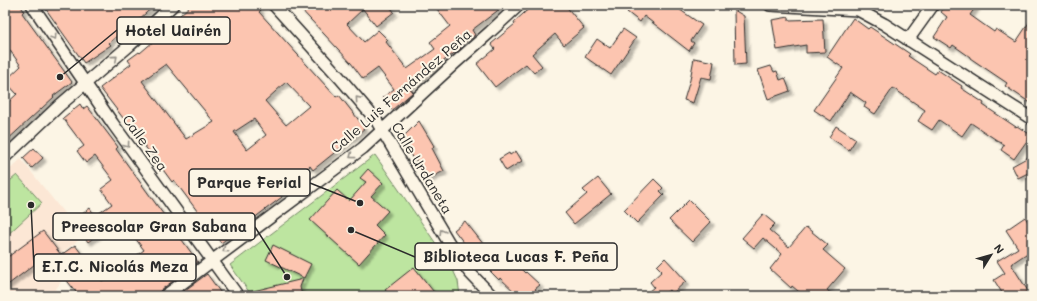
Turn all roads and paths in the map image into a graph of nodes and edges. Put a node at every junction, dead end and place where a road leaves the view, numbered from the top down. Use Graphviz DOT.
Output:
graph roads {
  1 [pos="32,5"];
  2 [pos="173,5"];
  3 [pos="274,5"];
  4 [pos="518,5"];
  5 [pos="770,5"];
  6 [pos="933,5"];
  7 [pos="908,40"];
  8 [pos="85,83"];
  9 [pos="1032,119"];
  10 [pos="382,130"];
  11 [pos="5,157"];
  12 [pos="212,260"];
  13 [pos="165,296"];
  14 [pos="238,296"];
  15 [pos="492,296"];
  1 -- 8 [label="street, Calle Zea, one-way"];
  8 -- 2 [label="street, one-way"];
  10 -- 3 [label="street, Calle Urdaneta, one-way"];
  4 -- 10 [label="street, Calle Luis Fernández Peña"];
  5 -- 7 [label="street"];
  6 -- 7 [label="street"];
  7 -- 9 [label="street"];
  8 -- 11 [label="street"];
  8 -- 12 [label="street, Calle Zea, one-way"];
  10 -- 12 [label="street, Calle Luis Fernández Peña, one-way"];
  15 -- 10 [label="street, Calle Urdaneta, one-way"];
  12 -- 13 [label="street, Calle Luis Fernández Peña"];
  12 -- 14 [label="street, Calle Zea"];
}
